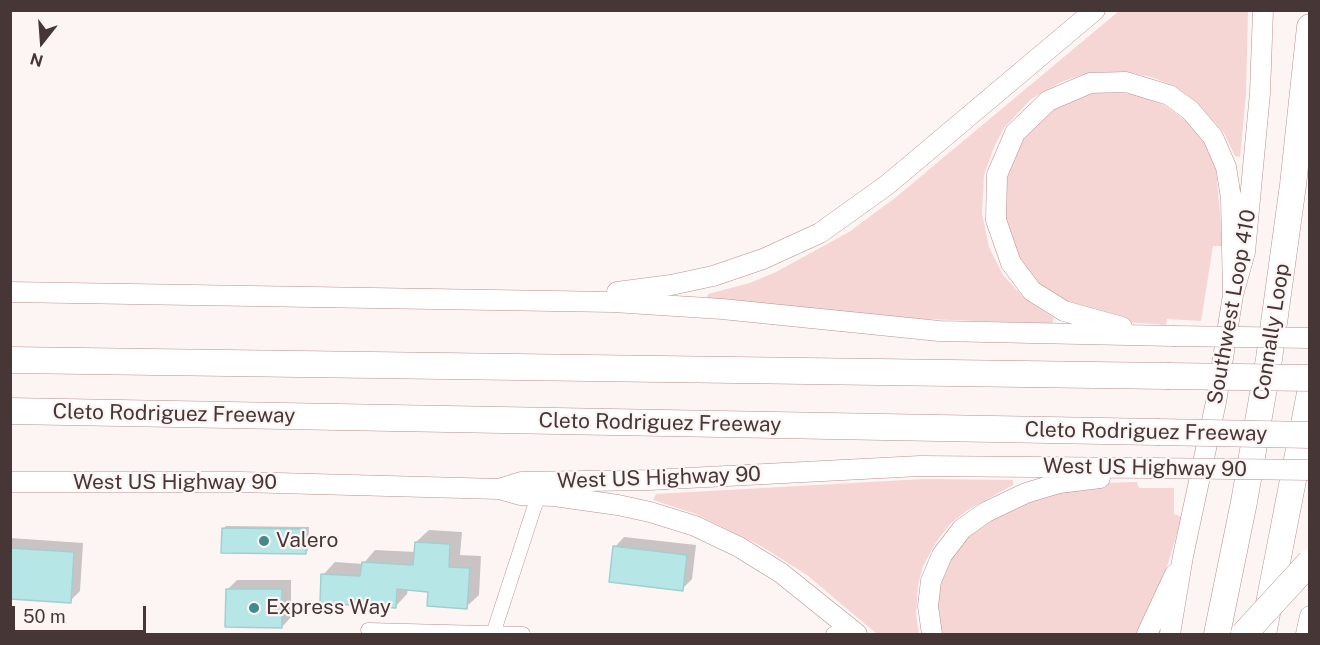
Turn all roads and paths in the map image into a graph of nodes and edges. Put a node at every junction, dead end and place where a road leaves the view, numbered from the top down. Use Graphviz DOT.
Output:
graph roads {
  1 [pos="1095,10"];
  2 [pos="1263,10"];
  3 [pos="1310,27"];
  4 [pos="10,292"];
  5 [pos="1233,295"];
  6 [pos="580,301"];
  7 [pos="1151,336"];
  8 [pos="1310,338"];
  9 [pos="10,360"];
  10 [pos="1310,378"];
  11 [pos="1310,393"];
  12 [pos="10,411"];
  13 [pos="1310,435"];
  14 [pos="1145,468"];
  15 [pos="1310,471"];
  16 [pos="10,482"];
  17 [pos="499,489"];
  18 [pos="538,496"];
  19 [pos="1183,556"];
  20 [pos="1310,562"];
  21 [pos="1310,616"];
  22 [pos="368,630"];
  23 [pos="846,632"];
  24 [pos="493,634"];
  25 [pos="523,634"];
  26 [pos="932,634"];
  27 [pos="1147,634"];
  28 [pos="1170,634"];
  29 [pos="1216,634"];
  30 [pos="1244,634"];
  31 [pos="1263,634"];
  32 [pos="1306,634"];
  1 -- 6 [label="main road"];
  2 -- 5 [label="main road, Southwest Loop 410"];
  3 -- 29 [label="highway, Connally Loop"];
  4 -- 6 [label="main road"];
  5 -- 7 [label="main road"];
  5 -- 19 [label="main road, Southwest Loop 410"];
  6 -- 7 [label="main road"];
  7 -- 8 [label="main road, bridge"];
  9 -- 10 [label="highway, bridge"];
  11 -- 31 [label="highway"];
  12 -- 13 [label="highway, Cleto Rodriguez Freeway, bridge"];
  14 -- 15 [label="main road, West US Highway 90, bridge"];
  14 -- 17 [label="main road, West US Highway 90"];
  14 -- 26 [label="main road"];
  16 -- 17 [label="main road, West US Highway 90"];
  17 -- 18 [label="main road"];
  18 -- 23 [label="main road"];
  18 -- 24 [label="street"];
  19 -- 27 [label="main road"];
  19 -- 28 [label="main road, Southwest Loop 410"];
  20 -- 30 [label="highway, bridge"];
  21 -- 32 [label="main road"];
  22 -- 24 [label="street"];
  24 -- 25 [label="street"];
}
